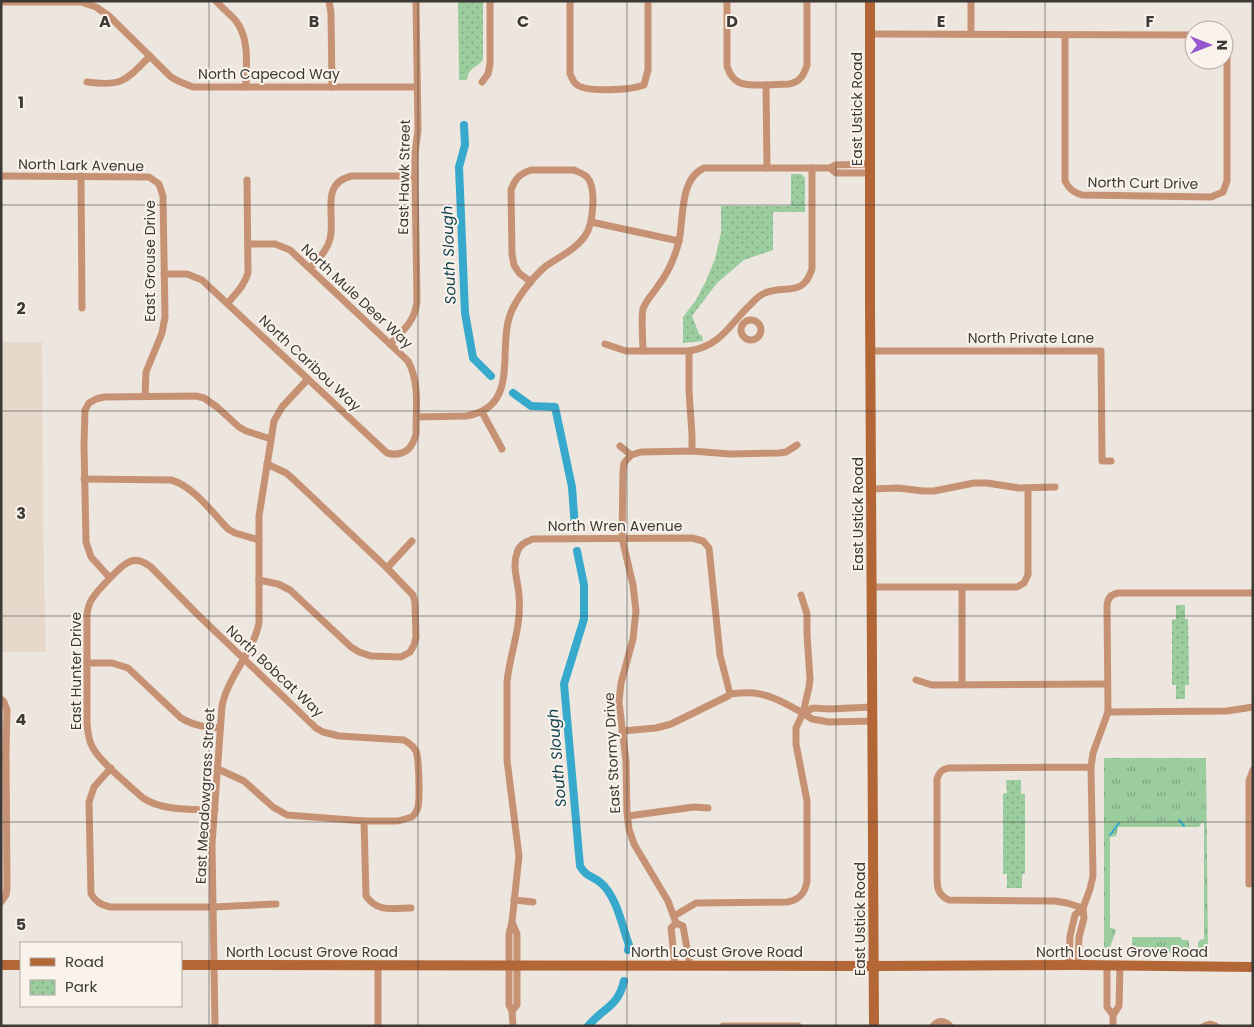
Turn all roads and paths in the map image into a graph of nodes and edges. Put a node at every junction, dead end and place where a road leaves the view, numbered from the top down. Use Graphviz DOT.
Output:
graph roads {
  1 [pos="216,1"];
  2 [pos="329,1"];
  3 [pos="416,1"];
  4 [pos="490,1"];
  5 [pos="570,1"];
  6 [pos="648,1"];
  7 [pos="728,1"];
  8 [pos="807,1"];
  9 [pos="870,1"];
  10 [pos="971,1"];
  11 [pos="1,2"];
  12 [pos="81,2"];
  13 [pos="870,34"];
  14 [pos="971,34"];
  15 [pos="1065,35"];
  16 [pos="1184,35"];
  17 [pos="150,56"];
  18 [pos="1227,70"];
  19 [pos="87,82"];
  20 [pos="482,82"];
  21 [pos="766,85"];
  22 [pos="246,87"];
  23 [pos="332,87"];
  24 [pos="417,87"];
  25 [pos="767,168"];
  26 [pos="812,168"];
  27 [pos="870,169"];
  28 [pos="1,176"];
  29 [pos="80,176"];
  30 [pos="415,176"];
  31 [pos="247,180"];
  32 [pos="159,184"];
  33 [pos="591,222"];
  34 [pos="679,241"];
  35 [pos="248,244"];
  36 [pos="310,268"];
  37 [pos="164,274"];
  38 [pos="531,282"];
  39 [pos="228,303"];
  40 [pos="82,308"];
  41 [pos="390,344"];
  42 [pos="605,344"];
  43 [pos="643,351"];
  44 [pos="690,351"];
  45 [pos="871,351"];
  46 [pos="308,379"];
  47 [pos="145,396"];
  48 [pos="482,412"];
  49 [pos="416,417"];
  50 [pos="271,438"];
  51 [pos="797,445"];
  52 [pos="620,446"];
  53 [pos="502,450"];
  54 [pos="692,451"];
  55 [pos="631,455"];
  56 [pos="1112,460"];
  57 [pos="267,464"];
  58 [pos="84,479"];
  59 [pos="1028,488"];
  60 [pos="1055,488"];
  61 [pos="872,489"];
  62 [pos="622,538"];
  63 [pos="259,540"];
  64 [pos="412,541"];
  65 [pos="387,568"];
  66 [pos="110,578"];
  67 [pos="260,580"];
  68 [pos="872,587"];
  69 [pos="962,588"];
  70 [pos="1253,593"];
  71 [pos="801,595"];
  72 [pos="244,659"];
  73 [pos="87,663"];
  74 [pos="916,680"];
  75 [pos="962,684"];
  76 [pos="1107,684"];
  77 [pos="730,694"];
  78 [pos="3,701"];
  79 [pos="872,707"];
  80 [pos="1253,707"];
  81 [pos="1108,712"];
  82 [pos="803,713"];
  83 [pos="873,721"];
  84 [pos="220,728"];
  85 [pos="622,730"];
  86 [pos="1091,767"];
  87 [pos="111,768"];
  88 [pos="218,769"];
  89 [pos="1253,770"];
  90 [pos="708,808"];
  91 [pos="215,810"];
  92 [pos="4,812"];
  93 [pos="628,816"];
  94 [pos="364,821"];
  95 [pos="1249,884"];
  96 [pos="514,900"];
  97 [pos="1,902"];
  98 [pos="533,902"];
  99 [pos="276,904"];
  100 [pos="213,907"];
  101 [pos="411,908"];
  102 [pos="1083,908"];
  103 [pos="675,920"];
  104 [pos="182,965"];
  105 [pos="214,965"];
  106 [pos="513,965"];
  107 [pos="675,965"];
  108 [pos="690,965"];
  109 [pos="1073,965"];
  110 [pos="1,966"];
  111 [pos="20,966"];
  112 [pos="378,966"];
  113 [pos="874,966"];
  114 [pos="1107,966"];
  115 [pos="1120,966"];
  116 [pos="1253,967"];
  117 [pos="1113,1015"];
  118 [pos="215,1026"];
  119 [pos="378,1026"];
  120 [pos="513,1026"];
  121 [pos="724,1026"];
  122 [pos="798,1026"];
  123 [pos="874,1026"];
  124 [pos="933,1026"];
  125 [pos="950,1026"];
  126 [pos="1113,1026"];
  127 [pos="1204,1026"];
  128 [pos="1216,1026"];
  1 -- 22 [label="street"];
  2 -- 23 [label="street"];
  3 -- 24 [label="street, East Hawk Street"];
  4 -- 20 [label="street"];
  5 -- 6 [label="street"];
  7 -- 21 [label="street"];
  8 -- 21 [label="street"];
  9 -- 13 [label="main road, East Ustick Road"];
  10 -- 14 [label="street"];
  11 -- 12 [label="street, North Capecod Way"];
  12 -- 17 [label="street, North Capecod Way"];
  13 -- 14 [label="street"];
  13 -- 27 [label="main road, East Ustick Road"];
  14 -- 15 [label="street"];
  15 -- 16 [label="street"];
  15 -- 18 [label="street, North Curt Drive"];
  17 -- 19 [label="street"];
  17 -- 22 [label="street, North Capecod Way"];
  21 -- 25 [label="street"];
  22 -- 23 [label="street, North Capecod Way"];
  23 -- 24 [label="street, North Capecod Way"];
  24 -- 30 [label="street, East Hawk Street"];
  25 -- 26 [label="street"];
  25 -- 34 [label="street"];
  26 -- 27 [label="street"];
  26 -- 44 [label="street"];
  27 -- 45 [label="main road, East Ustick Road"];
  28 -- 29 [label="street, North Lark Avenue"];
  29 -- 32 [label="street, North Lark Avenue"];
  29 -- 40 [label="street"];
  30 -- 36 [label="street"];
  30 -- 41 [label="street, East Hawk Street"];
  31 -- 35 [label="street"];
  32 -- 37 [label="street, East Grouse Drive"];
  33 -- 34 [label="street"];
  33 -- 38 [label="street"];
  33 -- 38 [label="street"];
  34 -- 43 [label="street"];
  35 -- 36 [label="street, North Mule Deer Way"];
  35 -- 39 [label="street"];
  36 -- 41 [label="street, North Mule Deer Way"];
  37 -- 39 [label="street, North Caribou Way"];
  37 -- 47 [label="street, East Grouse Drive"];
  38 -- 48 [label="street"];
  39 -- 46 [label="street, North Caribou Way"];
  41 -- 49 [label="street, North Mule Deer Way"];
  42 -- 43 [label="street"];
  43 -- 44 [label="street"];
  44 -- 54 [label="street"];
  45 -- 56 [label="street, North Private Lane"];
  45 -- 61 [label="main road, East Ustick Road"];
  46 -- 49 [label="street, North Caribou Way"];
  46 -- 50 [label="street, East Meadowgrass Street"];
  47 -- 50 [label="street"];
  47 -- 58 [label="street"];
  48 -- 49 [label="street"];
  48 -- 53 [label="street"];
  50 -- 57 [label="street, East Meadowgrass Street"];
  51 -- 54 [label="street"];
  52 -- 55 [label="street"];
  54 -- 55 [label="street"];
  55 -- 62 [label="street, East Stormy Drive"];
  57 -- 63 [label="street, East Meadowgrass Street"];
  57 -- 65 [label="street"];
  58 -- 63 [label="street"];
  58 -- 66 [label="street"];
  59 -- 60 [label="street"];
  59 -- 61 [label="street"];
  59 -- 69 [label="street"];
  61 -- 68 [label="main road, East Ustick Road"];
  62 -- 77 [label="street, North Wren Avenue"];
  62 -- 85 [label="street, East Stormy Drive"];
  62 -- 96 [label="street, North Wren Avenue"];
  63 -- 67 [label="street, East Meadowgrass Street"];
  64 -- 65 [label="street"];
  65 -- 67 [label="street"];
  66 -- 72 [label="street, North Bobcat Way"];
  66 -- 73 [label="street, East Hunter Drive"];
  67 -- 72 [label="street, East Meadowgrass Street"];
  68 -- 69 [label="street"];
  68 -- 79 [label="main road, East Ustick Road"];
  69 -- 75 [label="street"];
  70 -- 76 [label="street"];
  71 -- 82 [label="street"];
  72 -- 84 [label="street, East Meadowgrass Street"];
  72 -- 94 [label="street, North Bobcat Way"];
  73 -- 84 [label="street"];
  73 -- 87 [label="street, East Hunter Drive"];
  74 -- 75 [label="street"];
  75 -- 76 [label="street"];
  76 -- 81 [label="street"];
  77 -- 82 [label="street"];
  77 -- 85 [label="street"];
  78 -- 92 [label="street"];
  79 -- 82 [label="street"];
  79 -- 83 [label="main road, East Ustick Road"];
  80 -- 81 [label="street"];
  81 -- 86 [label="street"];
  82 -- 83 [label="street"];
  82 -- 103 [label="street"];
  83 -- 113 [label="main road, East Ustick Road"];
  84 -- 88 [label="street, East Meadowgrass Street"];
  85 -- 93 [label="street, East Stormy Drive"];
  86 -- 102 [label="street"];
  86 -- 102 [label="street"];
  87 -- 91 [label="street, East Hunter Drive"];
  87 -- 100 [label="street"];
  88 -- 91 [label="street, East Meadowgrass Street"];
  88 -- 94 [label="street"];
  89 -- 95 [label="street"];
  90 -- 93 [label="street"];
  91 -- 100 [label="street, East Meadowgrass Street"];
  92 -- 97 [label="street"];
  93 -- 103 [label="street, East Stormy Drive"];
  94 -- 101 [label="street"];
  96 -- 98 [label="street"];
  96 -- 106 [label="street"];
  99 -- 100 [label="street"];
  100 -- 105 [label="street, East Meadowgrass Street"];
  102 -- 109 [label="street"];
  103 -- 107 [label="street"];
  103 -- 108 [label="street, East Stormy Drive"];
  104 -- 105 [label="main road, North Locust Grove Road"];
  105 -- 112 [label="main road, North Locust Grove Road"];
  105 -- 118 [label="street, East Meadowgrass Street"];
  106 -- 107 [label="main road, North Locust Grove Road"];
  106 -- 112 [label="main road, North Locust Grove Road"];
  106 -- 120 [label="street"];
  107 -- 108 [label="main road, North Locust Grove Road"];
  108 -- 113 [label="main road, North Locust Grove Road"];
  109 -- 113 [label="main road, North Locust Grove Road"];
  109 -- 114 [label="main road, North Locust Grove Road"];
  110 -- 111 [label="main road"];
  112 -- 119 [label="street"];
  113 -- 123 [label="main road, East Ustick Road"];
  114 -- 115 [label="main road, North Locust Grove Road"];
  114 -- 117 [label="street"];
  115 -- 116 [label="main road, North Locust Grove Road"];
  115 -- 117 [label="street"];
  117 -- 126 [label="street"];
  121 -- 122 [label="street"];
  124 -- 125 [label="street"];
  127 -- 128 [label="street"];
}
